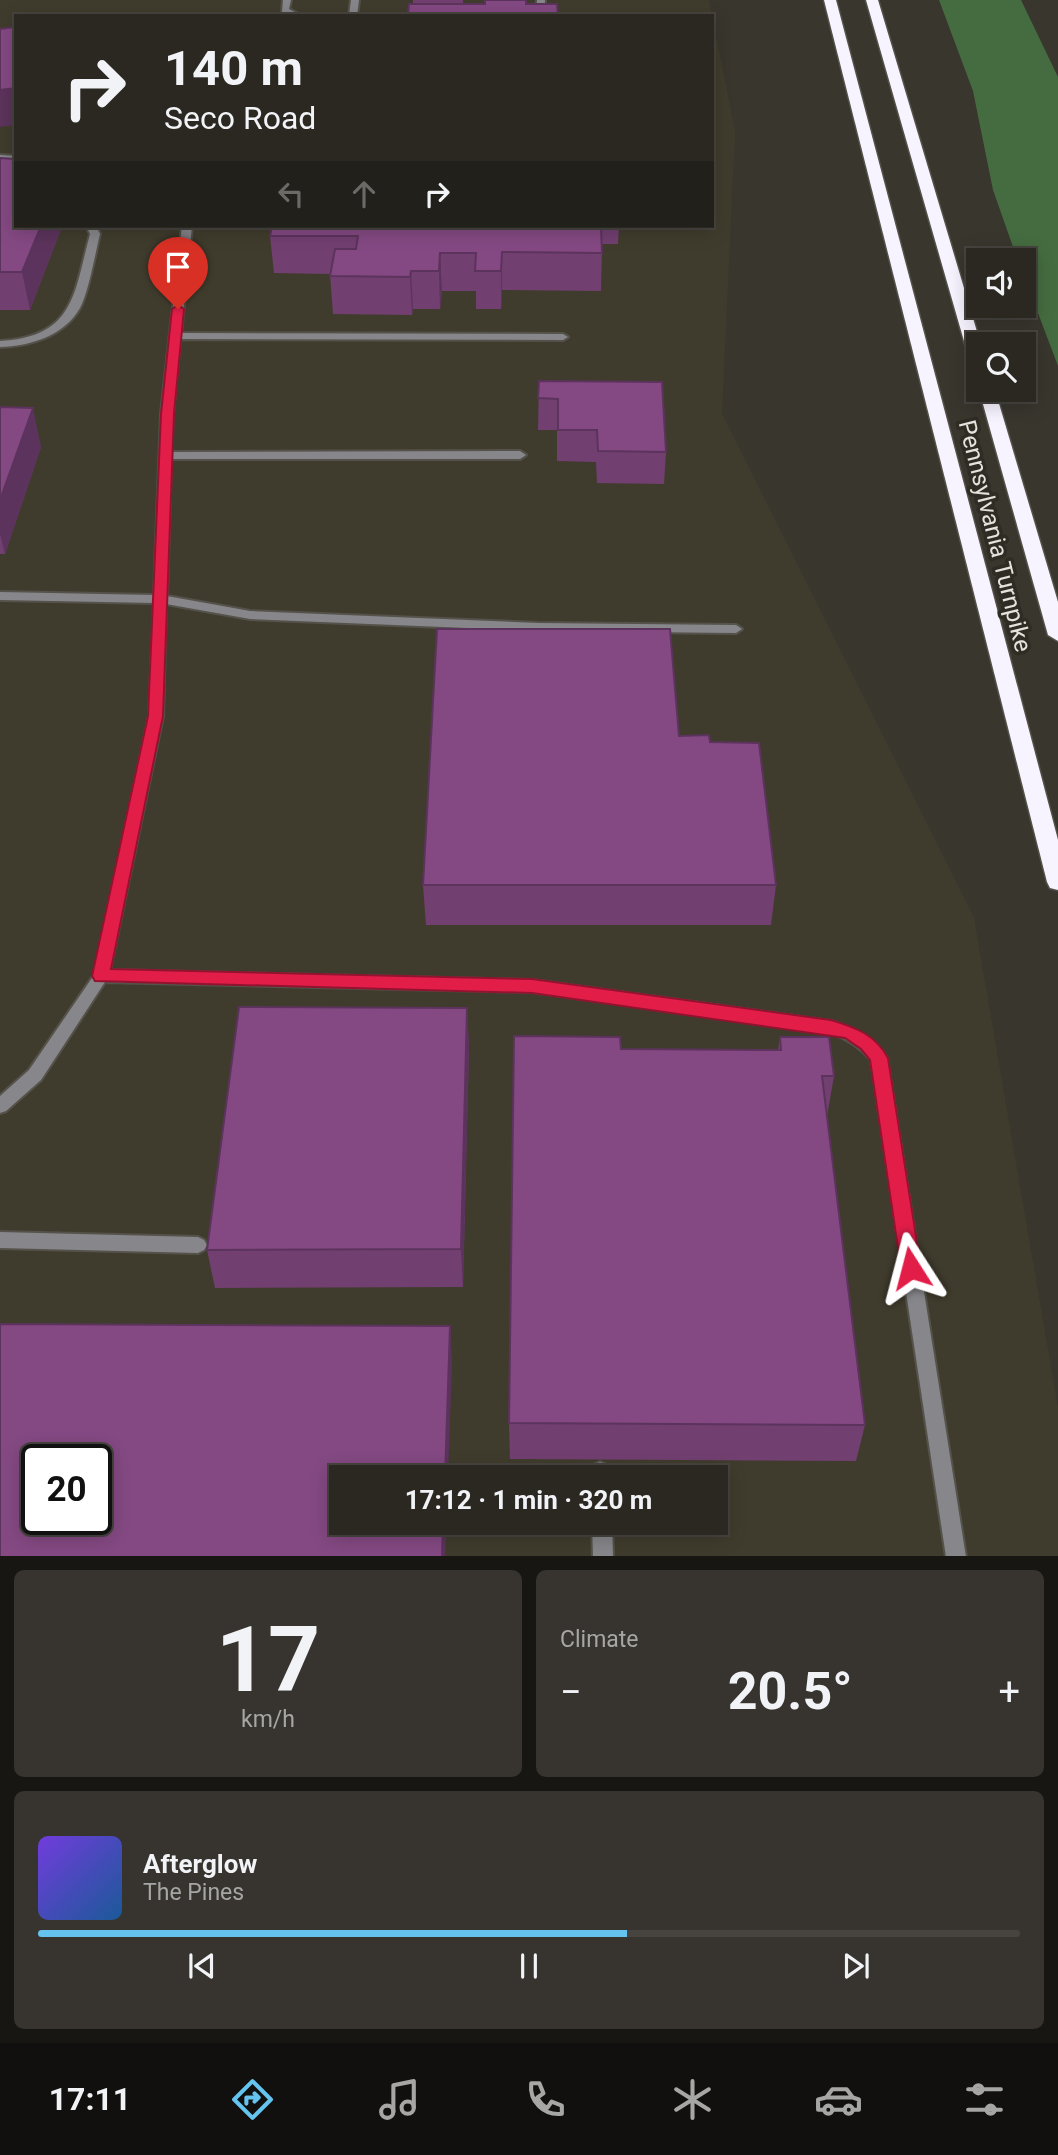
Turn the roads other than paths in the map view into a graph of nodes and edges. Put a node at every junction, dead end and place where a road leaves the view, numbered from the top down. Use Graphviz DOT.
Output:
graph roads {
  1 [pos="287,0"];
  2 [pos="830,0"];
  3 [pos="873,0"];
  4 [pos="294,14"];
  5 [pos="92,228"];
  6 [pos="187,228"];
  7 [pos="969,332"];
  8 [pos="175,336"];
  9 [pos="563,337"];
  10 [pos="0,344"];
  11 [pos="990,402"];
  12 [pos="520,455"];
  13 [pos="165,456"];
  14 [pos="0,596"];
  15 [pos="160,599"];
  16 [pos="736,629"];
  17 [pos="1058,635"];
  18 [pos="1058,881"];
  19 [pos="101,976"];
  20 [pos="0,1106"];
  21 [pos="0,1240"];
  22 [pos="198,1245"];
  23 [pos="602,1535"];
  24 [pos="603,1556"];
  25 [pos="956,1556"];
  1 -- 4 [label="lane"];
  2 -- 18 [label="highway, Pennsylvania Turnpike"];
  3 -- 7 [label="highway"];
  5 -- 10 [label="lane"];
  6 -- 8 [label="lane"];
  8 -- 9 [label="lane"];
  8 -- 13 [label="lane"];
  11 -- 17 [label="highway, Pennsylvania Turnpike"];
  12 -- 13 [label="lane"];
  13 -- 15 [label="lane"];
  14 -- 15 [label="lane"];
  15 -- 16 [label="lane"];
  15 -- 19 [label="lane"];
  19 -- 20 [label="lane"];
  19 -- 25 [label="lane"];
  21 -- 22 [label="lane"];
  23 -- 24 [label="lane"];
}
